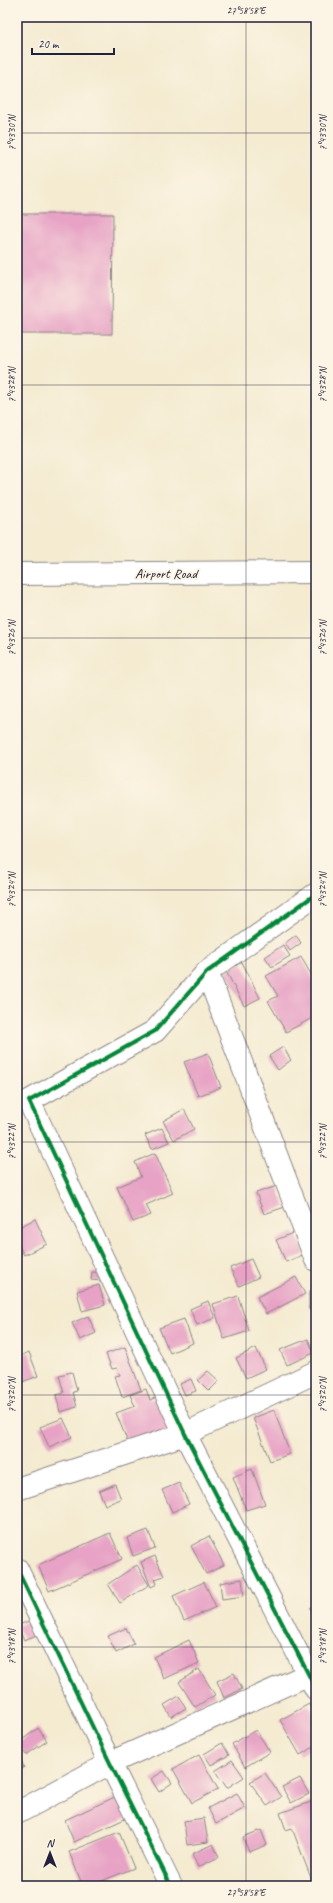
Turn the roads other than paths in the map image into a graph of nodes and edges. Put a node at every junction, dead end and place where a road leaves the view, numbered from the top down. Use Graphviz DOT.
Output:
graph roads {
  1 [pos="316,572"];
  2 [pos="17,574"];
  3 [pos="316,894"];
  4 [pos="207,972"];
  5 [pos="316,1260"];
  6 [pos="316,1372"];
  7 [pos="185,1434"];
  8 [pos="17,1489"];
  9 [pos="17,1569"];
  10 [pos="314,1678"];
  11 [pos="110,1764"];
  12 [pos="17,1813"];
  13 [pos="171,1886"];
  1 -- 2 [label="street, Airport Road"];
  3 -- 4 [label="street"];
  4 -- 5 [label="street"];
  4 -- 7 [label="street"];
  6 -- 7 [label="street"];
  7 -- 8 [label="street"];
  7 -- 10 [label="street"];
  9 -- 11 [label="street"];
  10 -- 11 [label="street"];
  11 -- 12 [label="street"];
  11 -- 13 [label="street"];
}
